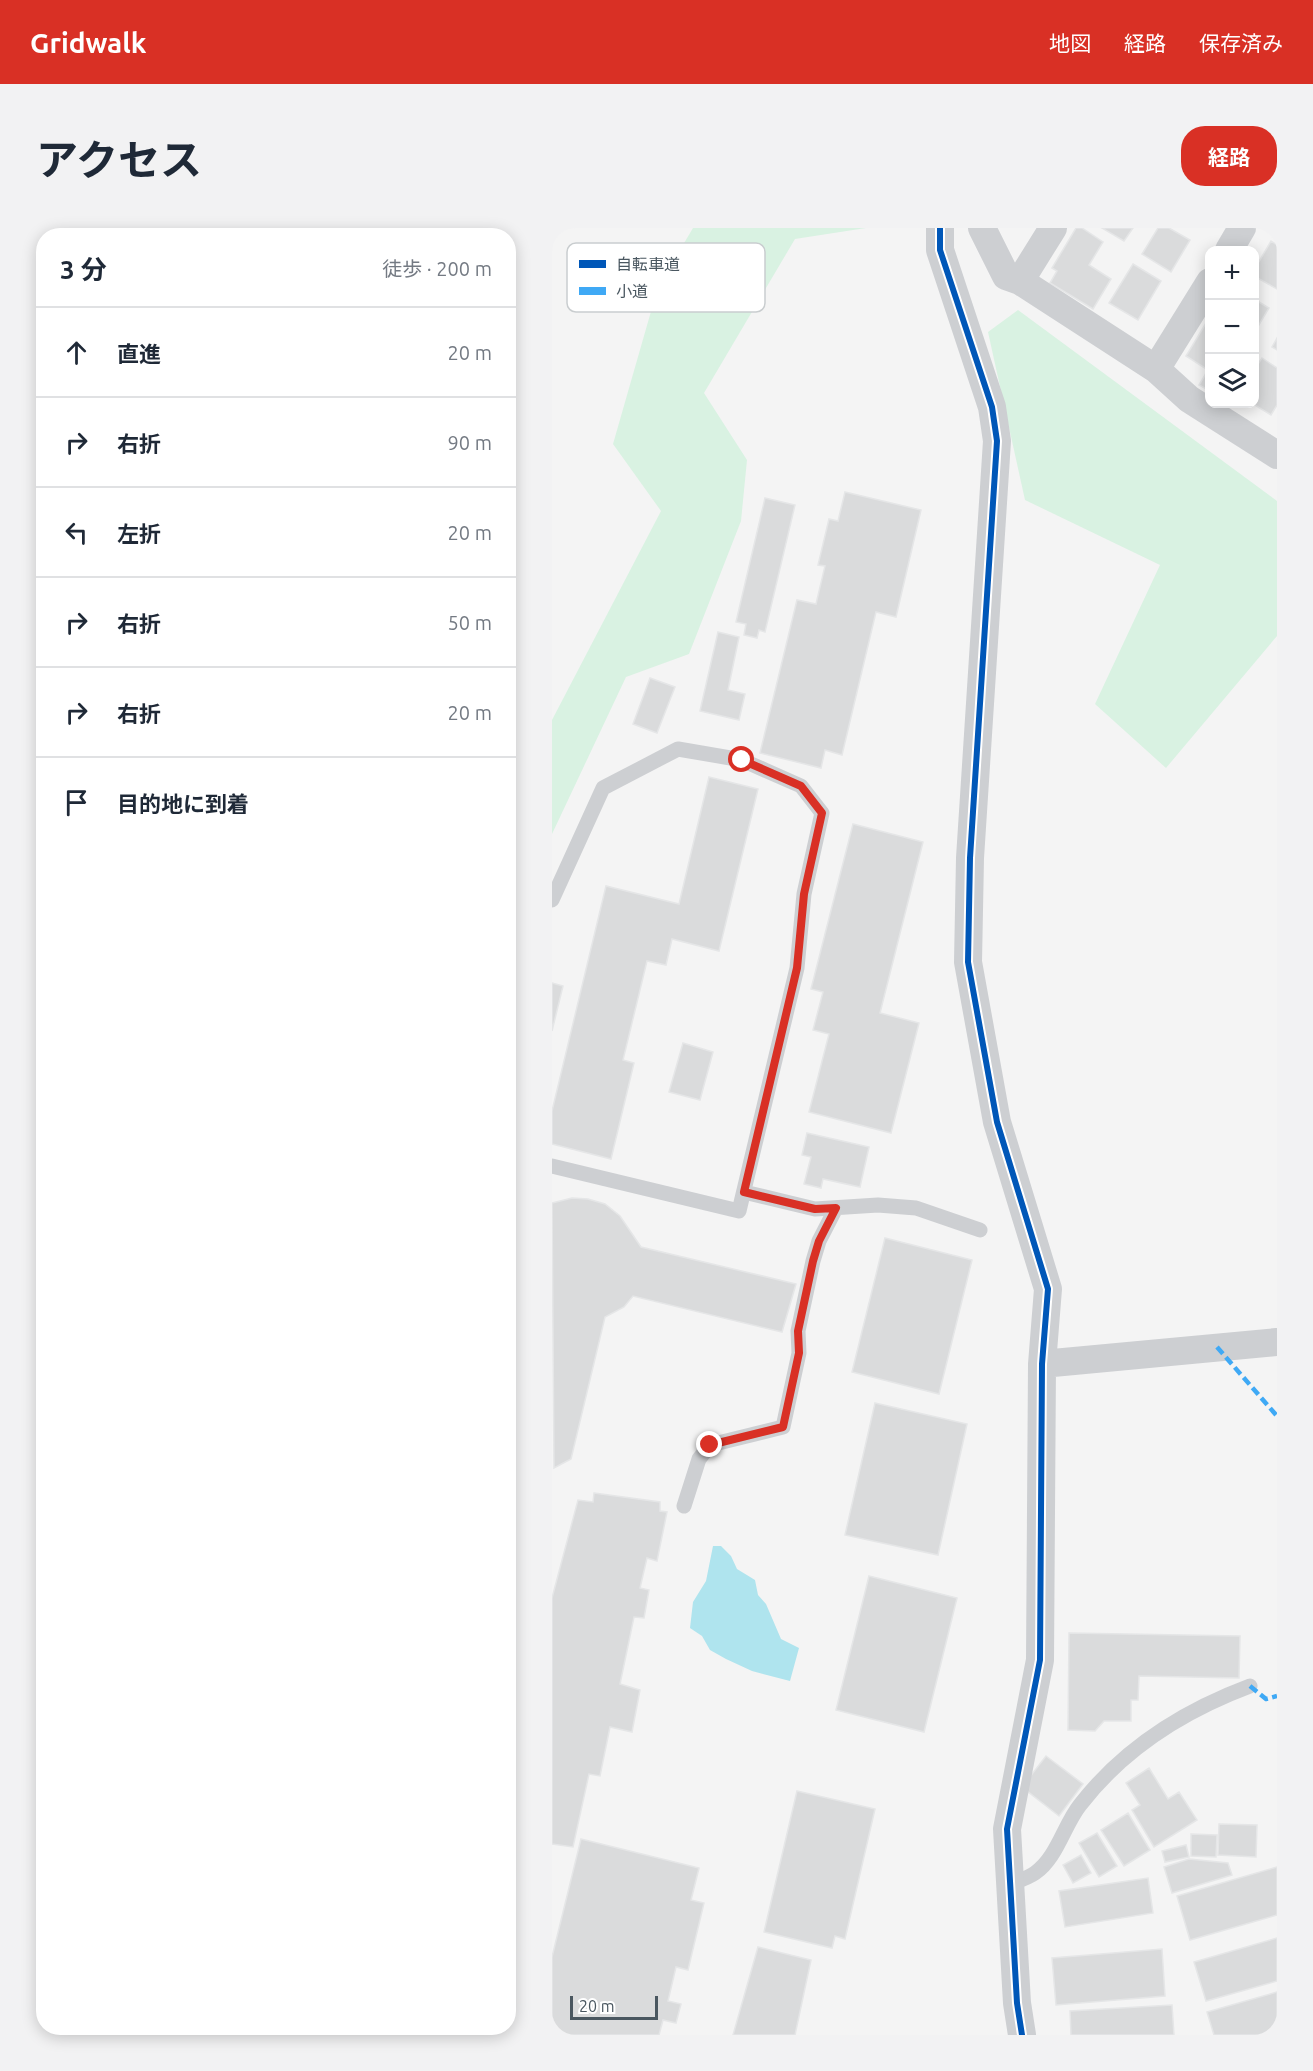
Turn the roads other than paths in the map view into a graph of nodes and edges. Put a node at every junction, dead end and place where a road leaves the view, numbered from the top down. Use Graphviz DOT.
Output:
graph roads {
  1 [pos="940,228"];
  2 [pos="982,228"];
  3 [pos="1053,228"];
  4 [pos="1242,228"];
  5 [pos="1231,246"];
  6 [pos="1020,281"];
  7 [pos="1205,289"];
  8 [pos="1156,369"];
  9 [pos="1277,455"];
  10 [pos="552,900"];
  11 [pos="552,1166"];
  12 [pos="744,1192"];
  13 [pos="836,1208"];
  14 [pos="980,1230"];
  15 [pos="1277,1342"];
  16 [pos="1042,1364"];
  17 [pos="684,1506"];
  18 [pos="1250,1686"];
  19 [pos="1010,1884"];
  20 [pos="1022,2035"];
  1 -- 16 [label="street"];
  2 -- 6 [label="street"];
  3 -- 6 [label="street"];
  4 -- 5 [label="street"];
  6 -- 8 [label="street"];
  7 -- 8 [label="street"];
  8 -- 9 [label="street"];
  10 -- 12 [label="lane"];
  11 -- 12 [label="lane"];
  12 -- 13 [label="lane"];
  13 -- 14 [label="lane"];
  13 -- 17 [label="lane"];
  15 -- 16 [label="street"];
  16 -- 19 [label="street"];
  18 -- 19 [label="lane"];
  19 -- 20 [label="street"];
}
